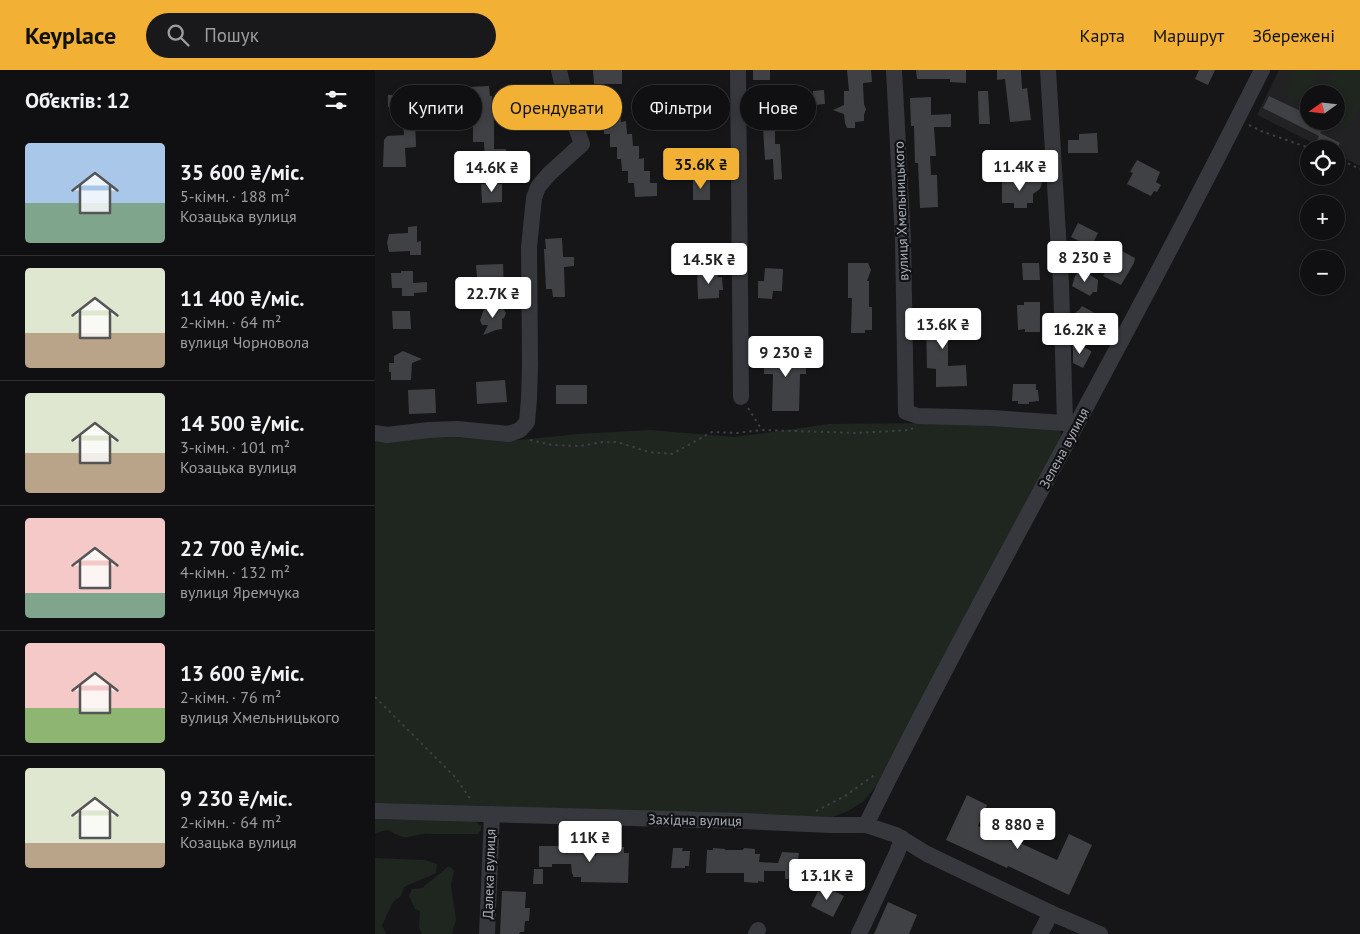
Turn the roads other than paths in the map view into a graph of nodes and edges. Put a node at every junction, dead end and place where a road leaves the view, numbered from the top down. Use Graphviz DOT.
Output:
graph roads {
  1 [pos="559,70"];
  2 [pos="738,70"];
  3 [pos="894,70"];
  4 [pos="1049,70"];
  5 [pos="1262,70"];
  6 [pos="741,397"];
  7 [pos="1070,426"];
  8 [pos="375,433"];
  9 [pos="375,811"];
  10 [pos="486,814"];
  11 [pos="866,825"];
  12 [pos="901,838"];
  13 [pos="1051,913"];
  14 [pos="487,934"];
  15 [pos="859,934"];
  16 [pos="1040,934"];
  17 [pos="1100,934"];
  1 -- 8 [label="street"];
  2 -- 6 [label="street"];
  3 -- 7 [label="street, вулиця Хмельницького"];
  4 -- 7 [label="street"];
  5 -- 7 [label="street, Зелена вулиця"];
  7 -- 11 [label="street, Зелена вулиця"];
  9 -- 10 [label="street, Західна вулиця"];
  10 -- 11 [label="street, Західна вулиця"];
  10 -- 14 [label="street, Далека вулиця"];
  11 -- 12 [label="street, Західна вулиця"];
  12 -- 13 [label="street, Західна вулиця"];
  12 -- 15 [label="street"];
  13 -- 16 [label="street"];
  13 -- 17 [label="street, Західна вулиця"];
}
